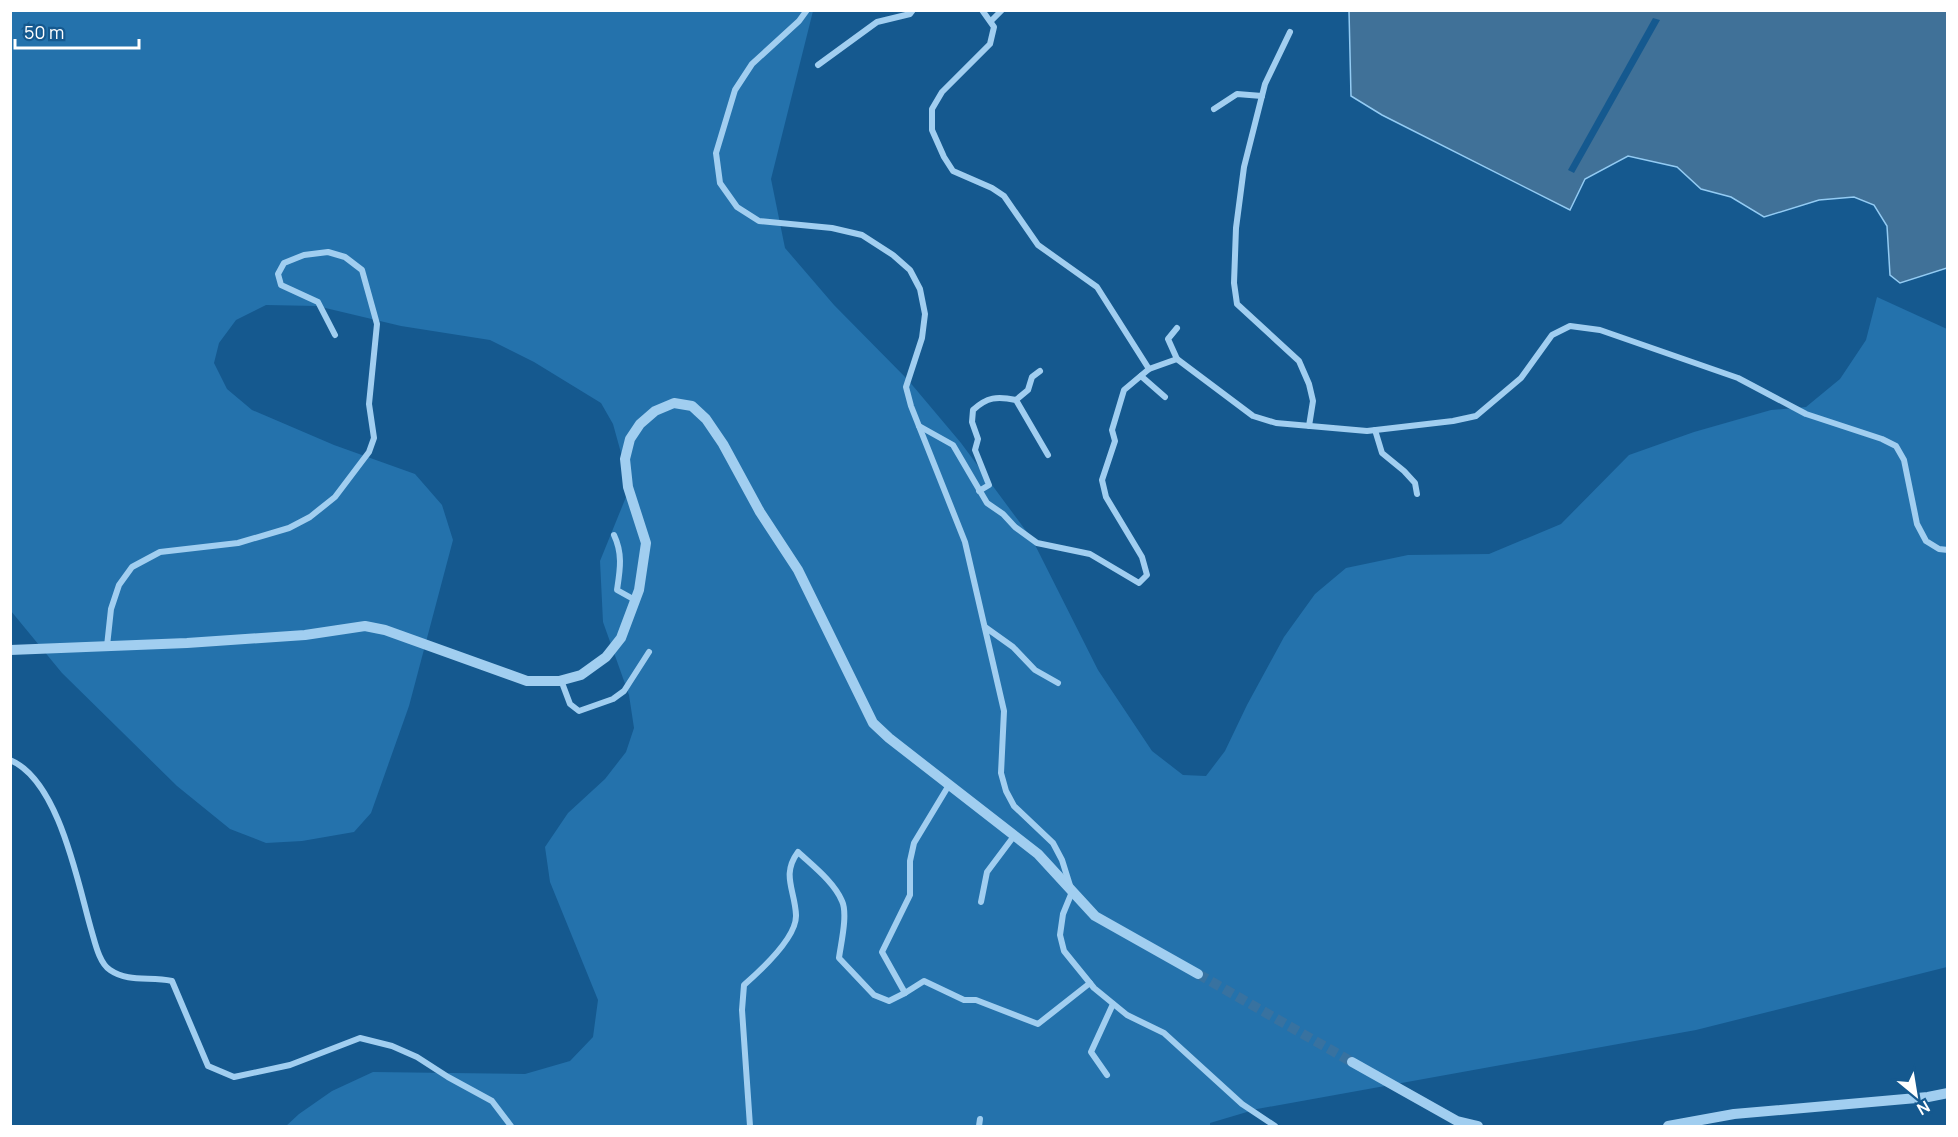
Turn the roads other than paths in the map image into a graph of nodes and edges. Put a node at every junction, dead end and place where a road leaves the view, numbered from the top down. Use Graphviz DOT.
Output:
graph roads {
  1 [pos="807,10"];
  2 [pos="914,10"];
  3 [pos="982,10"];
  4 [pos="1002,10"];
  5 [pos="990,21"];
  6 [pos="1290,32"];
  7 [pos="818,65"];
  8 [pos="1262,96"];
  9 [pos="1214,109"];
  10 [pos="1177,328"];
  11 [pos="334,335"];
  12 [pos="1177,359"];
  13 [pos="1149,369"];
  14 [pos="1040,371"];
  15 [pos="1141,376"];
  16 [pos="1165,397"];
  17 [pos="1016,400"];
  18 [pos="919,426"];
  19 [pos="1309,426"];
  20 [pos="1375,430"];
  21 [pos="1048,455"];
  22 [pos="980,491"];
  23 [pos="1417,494"];
  24 [pos="614,535"];
  25 [pos="1947,550"];
  26 [pos="635,600"];
  27 [pos="985,626"];
  28 [pos="106,647"];
  29 [pos="10,650"];
  30 [pos="649,652"];
  31 [pos="561,680"];
  32 [pos="1058,683"];
  33 [pos="10,760"];
  34 [pos="949,785"];
  35 [pos="1014,836"];
  36 [pos="1072,892"];
  37 [pos="981,902"];
  38 [pos="1198,974"];
  39 [pos="1090,983"];
  40 [pos="905,993"];
  41 [pos="1113,1004"];
  42 [pos="1352,1062"];
  43 [pos="1107,1075"];
  44 [pos="1947,1093"];
  45 [pos="980,1119"];
  46 [pos="511,1126"];
  47 [pos="750,1126"];
  48 [pos="979,1126"];
  49 [pos="1275,1126"];
  50 [pos="1478,1126"];
  51 [pos="1668,1126"];
  1 -- 18 [label="street"];
  2 -- 7 [label="street"];
  3 -- 5 [label="street"];
  4 -- 5 [label="street"];
  5 -- 13 [label="street"];
  6 -- 8 [label="street"];
  8 -- 9 [label="street"];
  8 -- 19 [label="street"];
  10 -- 12 [label="street"];
  11 -- 28 [label="street"];
  12 -- 13 [label="street"];
  12 -- 19 [label="street"];
  13 -- 15 [label="street"];
  14 -- 17 [label="street"];
  15 -- 16 [label="street"];
  15 -- 22 [label="street"];
  17 -- 21 [label="street"];
  17 -- 22 [label="street"];
  18 -- 22 [label="street"];
  18 -- 27 [label="street"];
  19 -- 20 [label="street"];
  20 -- 23 [label="street"];
  20 -- 25 [label="street"];
  24 -- 26 [label="street"];
  26 -- 31 [label="street"];
  26 -- 34 [label="street"];
  27 -- 32 [label="street"];
  27 -- 36 [label="street"];
  28 -- 29 [label="street"];
  28 -- 31 [label="street"];
  30 -- 31 [label="street"];
  33 -- 46 [label="street"];
  34 -- 35 [label="street"];
  34 -- 40 [label="street"];
  35 -- 36 [label="street"];
  35 -- 37 [label="street"];
  36 -- 38 [label="street"];
  36 -- 39 [label="street"];
  39 -- 40 [label="street"];
  39 -- 41 [label="street"];
  40 -- 47 [label="street"];
  41 -- 43 [label="street"];
  41 -- 49 [label="street"];
  42 -- 50 [label="street"];
  44 -- 51 [label="street"];
  45 -- 48 [label="street"];
}
